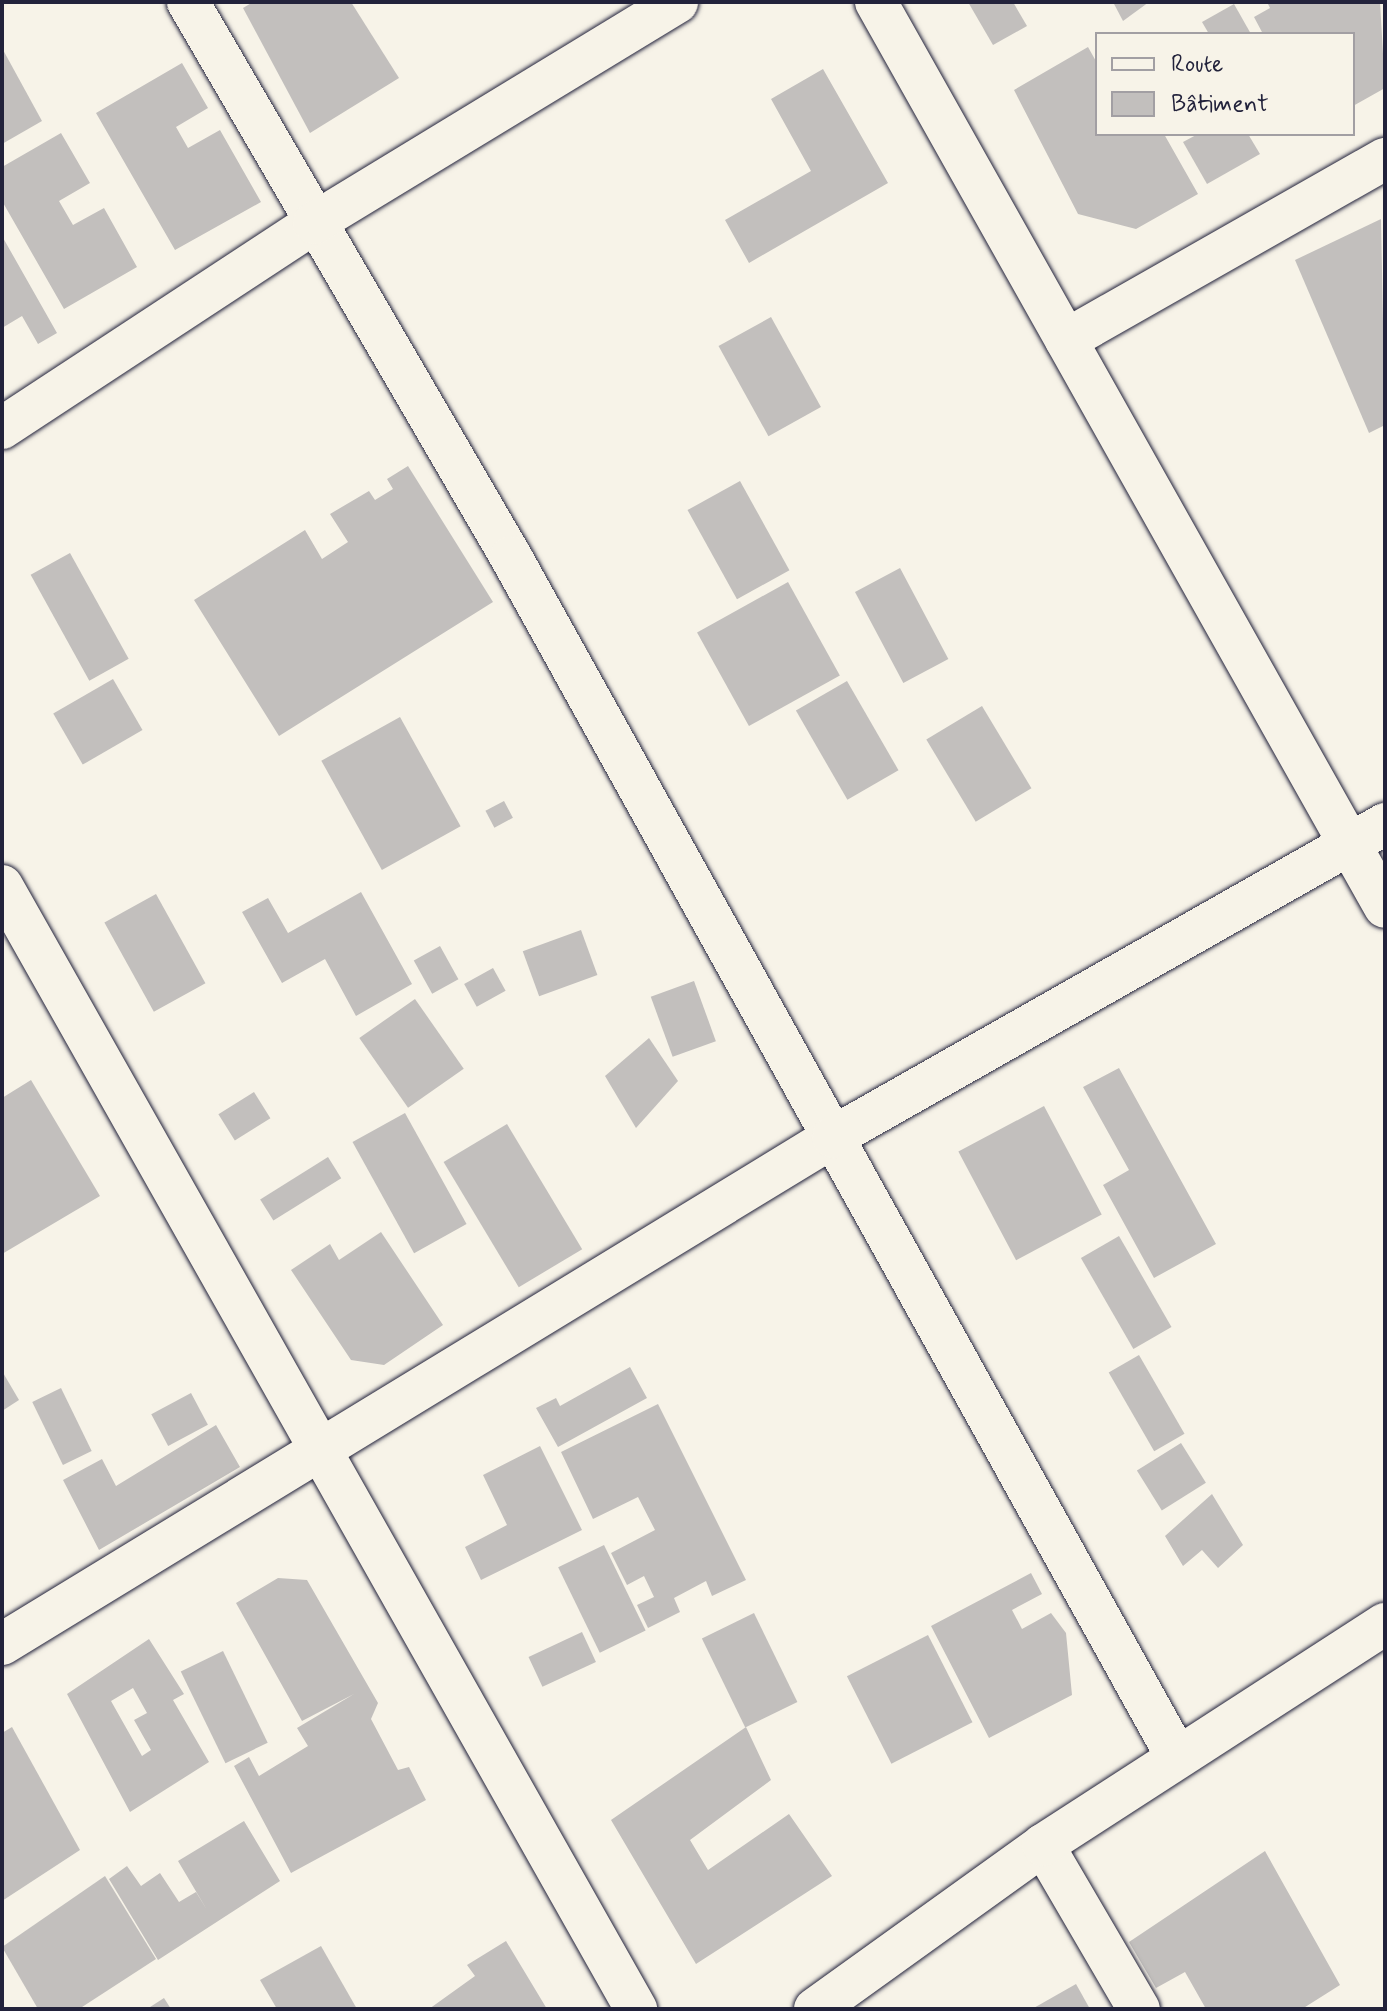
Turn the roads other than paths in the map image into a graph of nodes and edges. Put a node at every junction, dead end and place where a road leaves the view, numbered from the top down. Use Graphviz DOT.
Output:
graph roads {
  1 [pos="188,2"];
  2 [pos="677,2"];
  3 [pos="876,2"];
  4 [pos="1385,159"];
  5 [pos="314,223"];
  6 [pos="1066,340"];
  7 [pos="2,428"];
  8 [pos="1385,824"];
  9 [pos="1349,844"];
  10 [pos="2,886"];
  11 [pos="1385,907"];
  12 [pos="833,1137"];
  13 [pos="320,1450"];
  14 [pos="1385,1624"];
  15 [pos="2,1644"];
  16 [pos="1176,1755"];
  17 [pos="1043,1845"];
  18 [pos="636,2009"];
  19 [pos="815,2009"];
  20 [pos="1139,2009"];
  1 -- 5 [label="street"];
  2 -- 5 [label="street"];
  3 -- 6 [label="street"];
  4 -- 6 [label="street"];
  5 -- 7 [label="street"];
  5 -- 12 [label="street"];
  6 -- 9 [label="street"];
  8 -- 9 [label="street"];
  9 -- 11 [label="street"];
  9 -- 12 [label="street"];
  10 -- 13 [label="street"];
  12 -- 13 [label="street"];
  12 -- 16 [label="street"];
  13 -- 15 [label="street"];
  13 -- 18 [label="street"];
  14 -- 16 [label="street"];
  16 -- 17 [label="street"];
  17 -- 19 [label="street"];
  17 -- 20 [label="street"];
}
